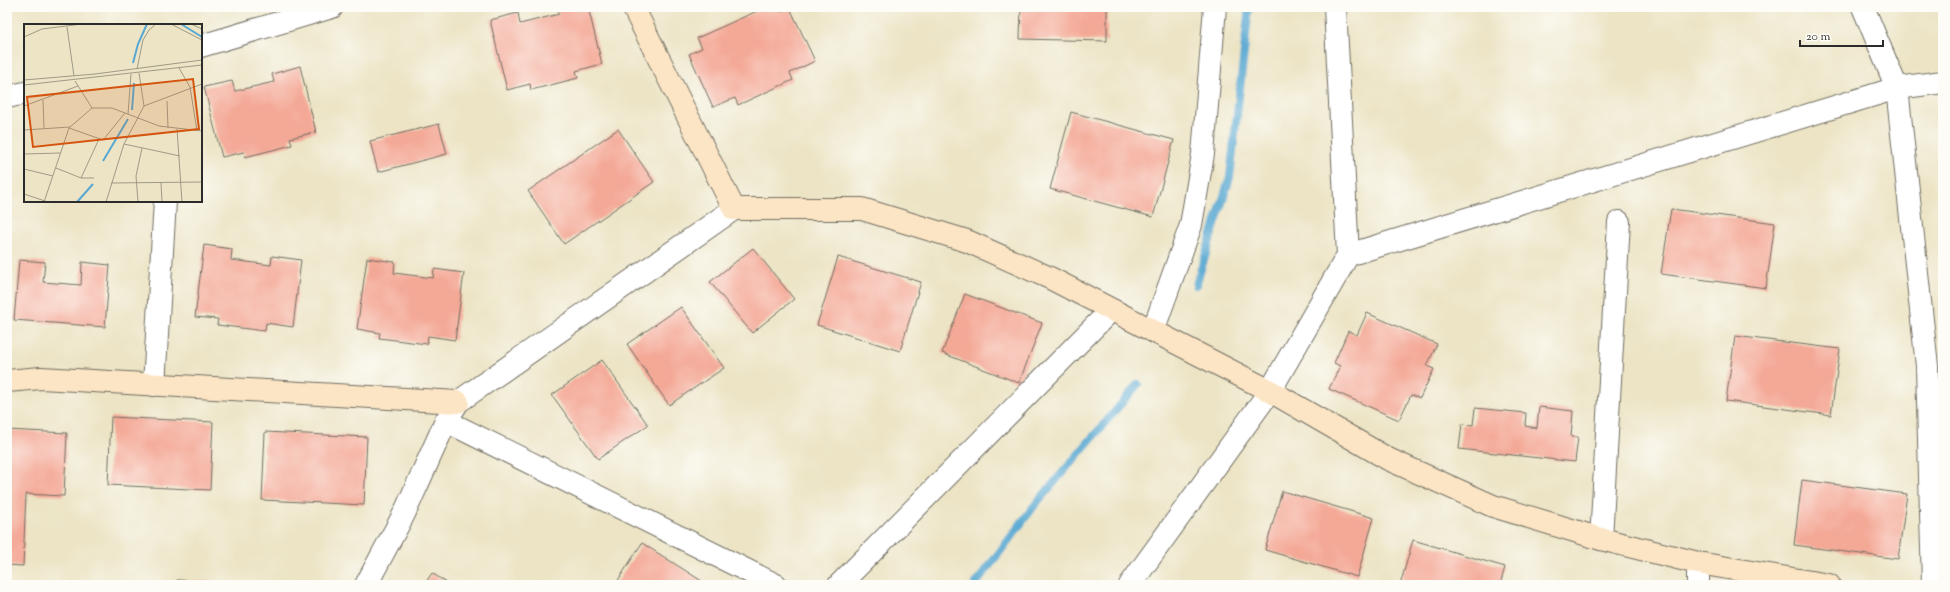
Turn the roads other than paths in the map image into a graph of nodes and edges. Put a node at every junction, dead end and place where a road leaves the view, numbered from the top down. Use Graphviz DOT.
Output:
graph roads {
  1 [pos="332,7"];
  2 [pos="633,7"];
  3 [pos="1215,7"];
  4 [pos="1335,7"];
  5 [pos="1863,7"];
  6 [pos="202,46"];
  7 [pos="1943,82"];
  8 [pos="1898,88"];
  9 [pos="24,93"];
  10 [pos="7,97"];
  11 [pos="165,202"];
  12 [pos="734,209"];
  13 [pos="1619,222"];
  14 [pos="1348,255"];
  15 [pos="1111,310"];
  16 [pos="1153,331"];
  17 [pos="7,381"];
  18 [pos="154,385"];
  19 [pos="1270,391"];
  20 [pos="458,402"];
  21 [pos="446,421"];
  22 [pos="1601,539"];
  23 [pos="1698,563"];
  24 [pos="366,585"];
  25 [pos="776,585"];
  26 [pos="839,585"];
  27 [pos="1130,585"];
  28 [pos="1698,585"];
  29 [pos="1829,585"];
  30 [pos="1933,585"];
  1 -- 6 [label="street"];
  2 -- 12 [label="street"];
  3 -- 16 [label="street"];
  4 -- 14 [label="street"];
  5 -- 8 [label="street"];
  7 -- 8 [label="street"];
  8 -- 14 [label="street"];
  8 -- 30 [label="street"];
  9 -- 10 [label="street"];
  11 -- 18 [label="street"];
  12 -- 15 [label="street"];
  12 -- 20 [label="street"];
  13 -- 22 [label="street"];
  14 -- 19 [label="street"];
  15 -- 16 [label="street"];
  15 -- 26 [label="street"];
  16 -- 19 [label="street"];
  17 -- 18 [label="street"];
  18 -- 20 [label="street"];
  19 -- 22 [label="street"];
  19 -- 27 [label="street"];
  20 -- 21 [label="street"];
  21 -- 24 [label="street"];
  21 -- 25 [label="street"];
  22 -- 23 [label="street"];
  23 -- 28 [label="street"];
  23 -- 29 [label="street"];
}
